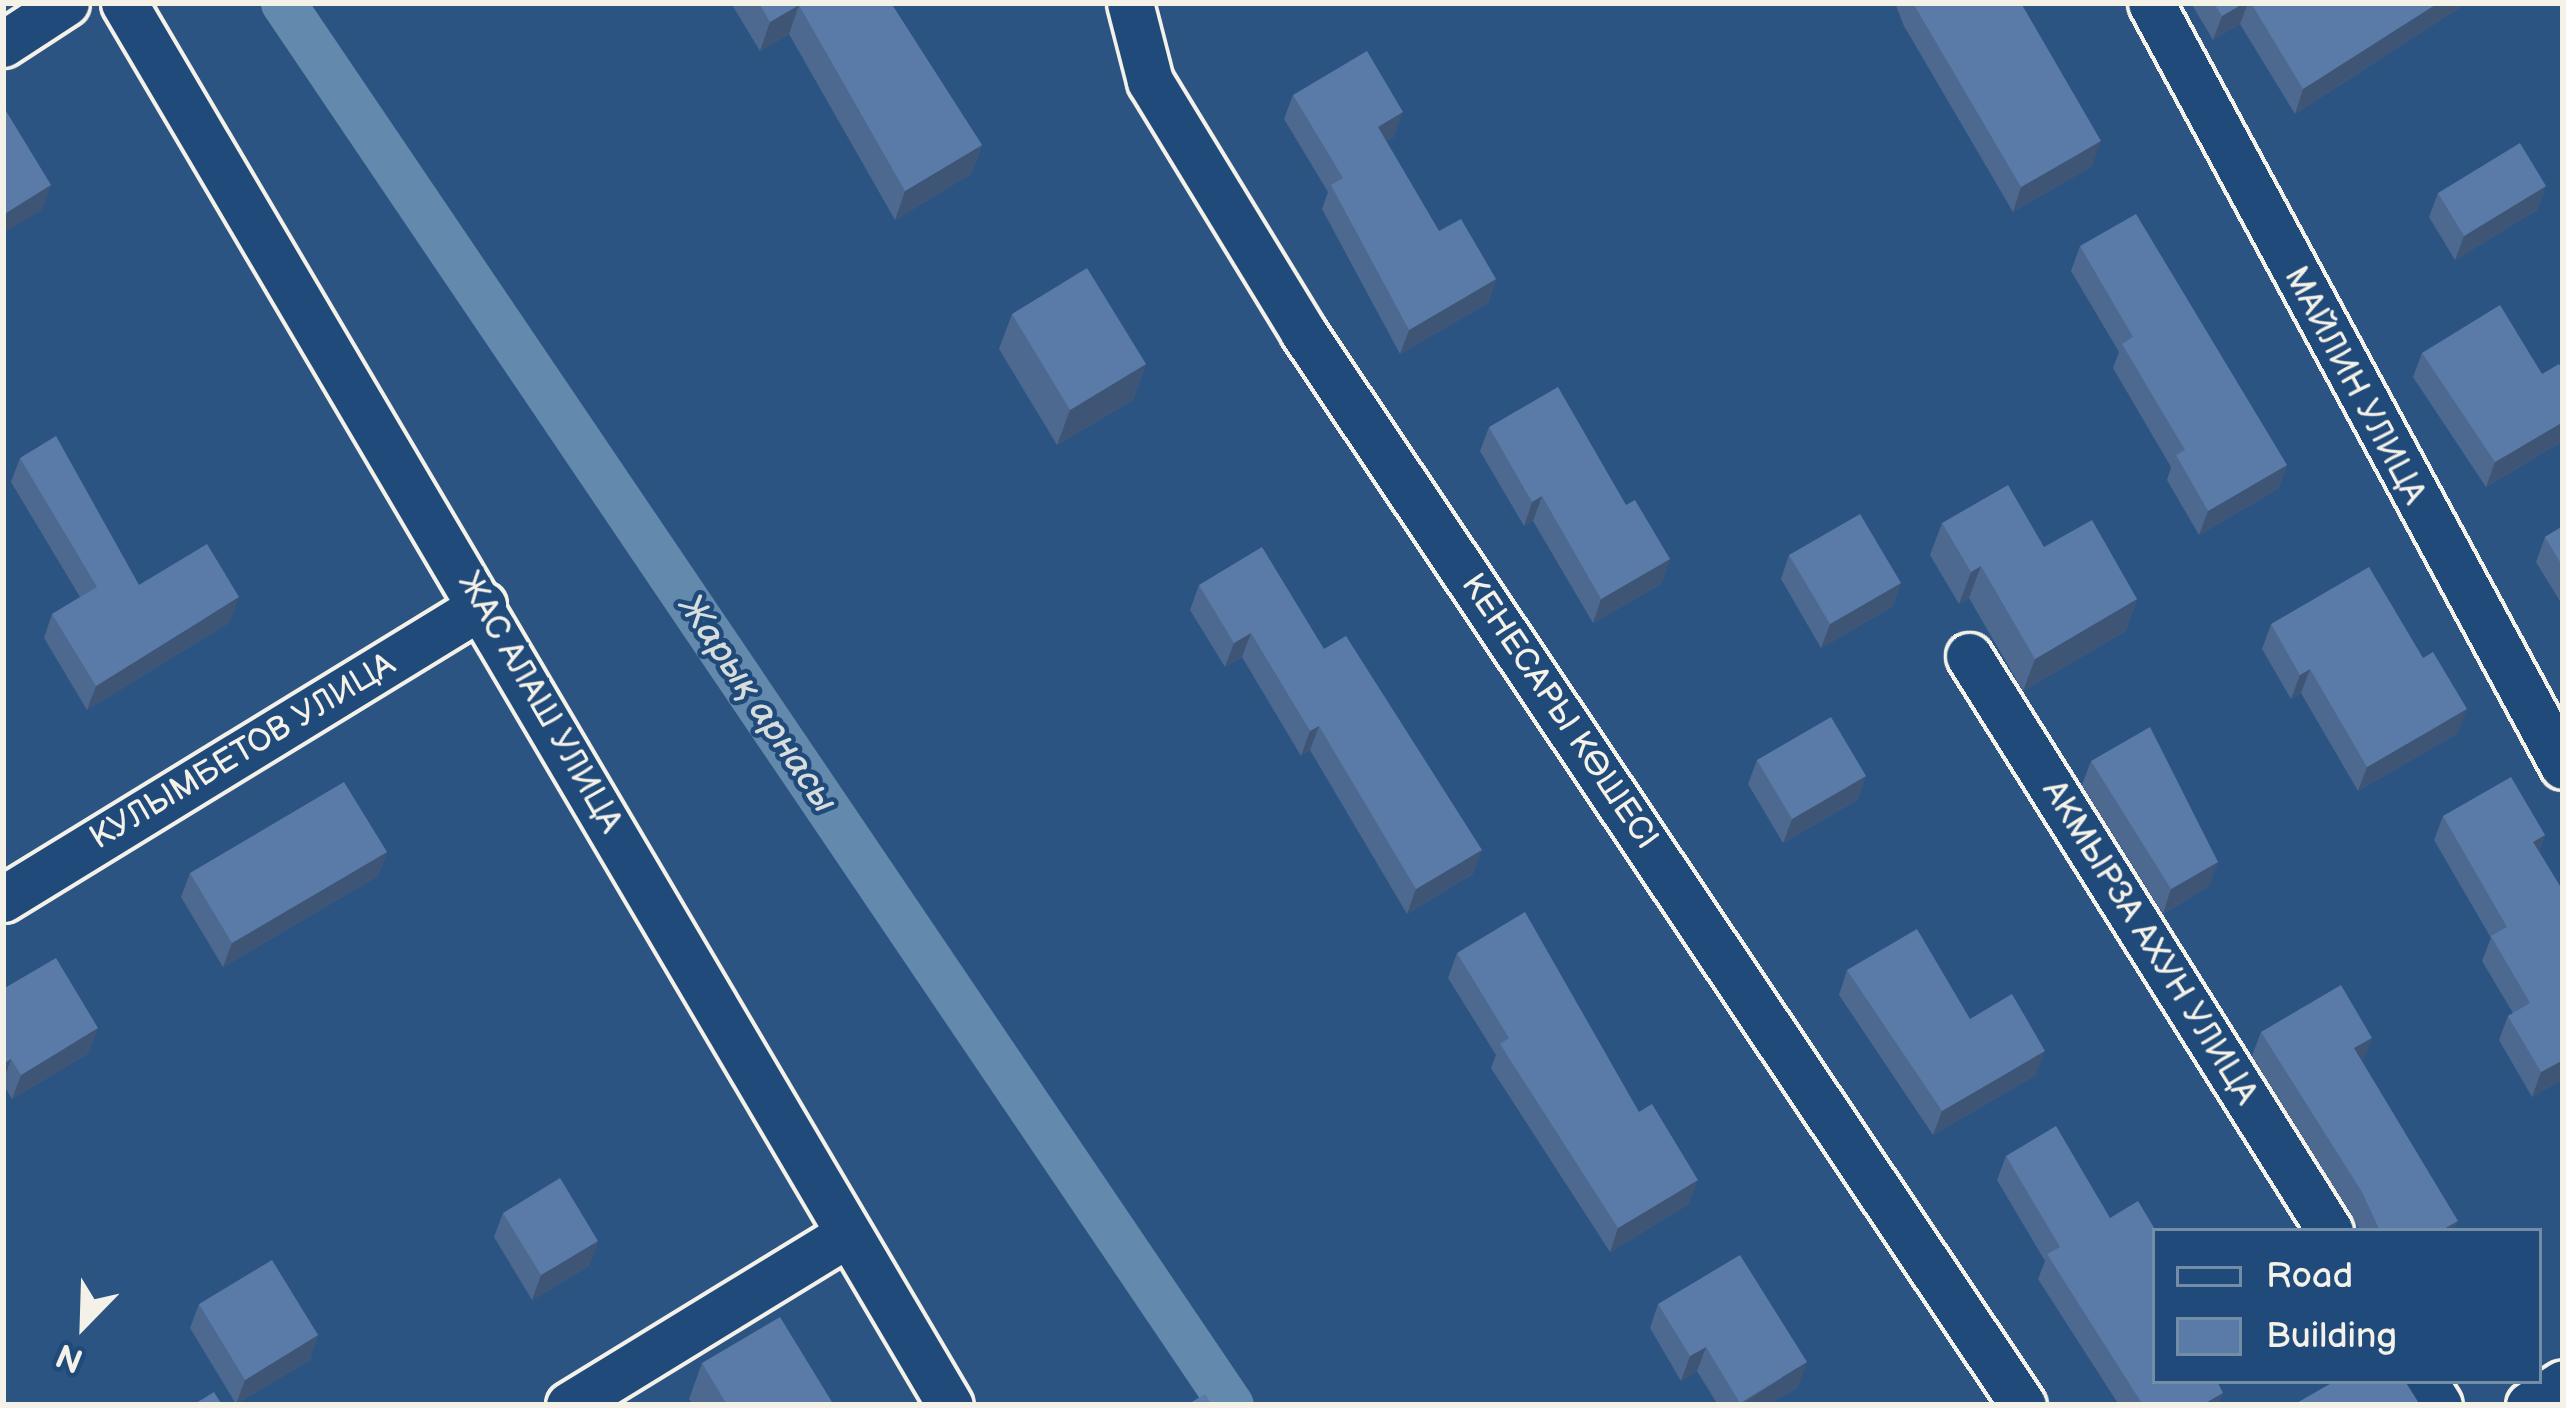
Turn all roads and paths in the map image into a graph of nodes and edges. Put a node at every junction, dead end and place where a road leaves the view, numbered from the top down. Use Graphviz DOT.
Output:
graph roads {
  1 [pos="66,3"];
  2 [pos="124,3"];
  3 [pos="1130,3"];
  4 [pos="2151,3"];
  5 [pos="3,44"];
  6 [pos="483,605"];
  7 [pos="1969,656"];
  8 [pos="2563,766"];
  9 [pos="3,898"];
  10 [pos="2328,1228"];
  11 [pos="846,1234"];
  12 [pos="2563,1383"];
  13 [pos="569,1405"];
  14 [pos="950,1405"];
  15 [pos="2023,1405"];
  16 [pos="2528,1405"];
  1 -- 5 [label="street"];
  2 -- 6 [label="street, ЖАС АЛАШ УЛИЦА"];
  3 -- 15 [label="street, КЕНЕСАРЫ КӨШЕСІ"];
  4 -- 8 [label="street, МАЙЛИН УЛИЦА"];
  6 -- 9 [label="street, КУЛЫМБЕТОВ УЛИЦА"];
  6 -- 11 [label="street, ЖАС АЛАШ УЛИЦА"];
  7 -- 10 [label="street, АКМЫРЗА АХУН УЛИЦА"];
  11 -- 13 [label="street"];
  11 -- 14 [label="street, ЖАС АЛАШ УЛИЦА"];
  12 -- 16 [label="street"];
}
